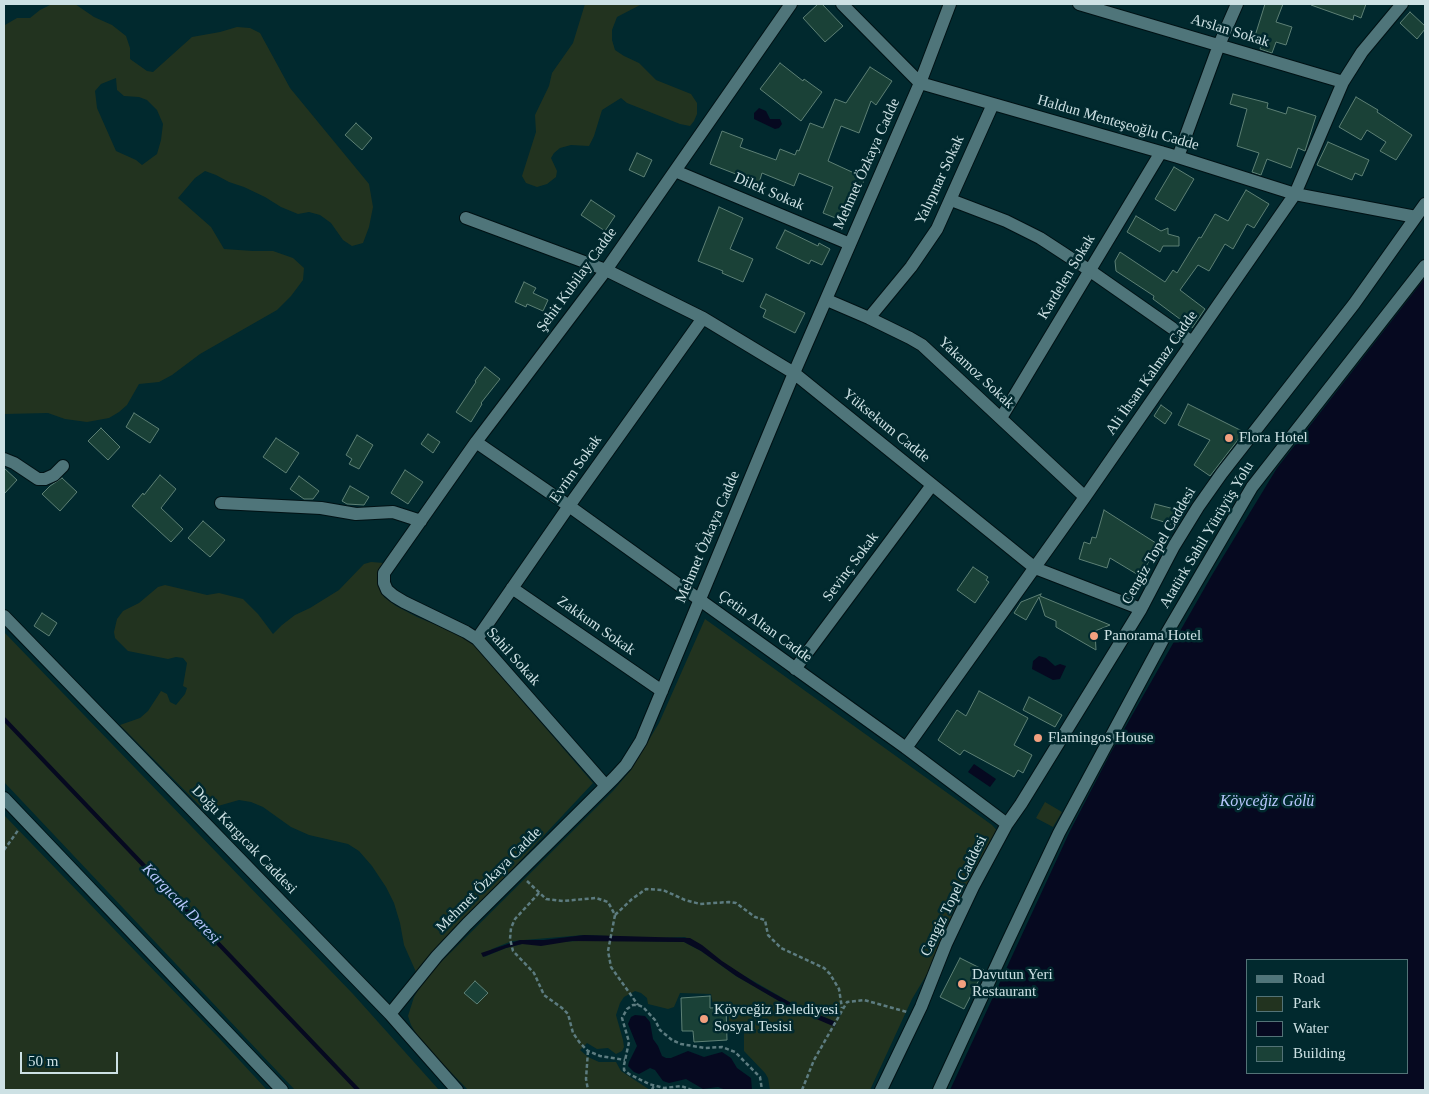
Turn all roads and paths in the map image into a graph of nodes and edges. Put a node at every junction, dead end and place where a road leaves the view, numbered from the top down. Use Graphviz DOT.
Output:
graph roads {
  1 [pos="791,4"];
  2 [pos="842,4"];
  3 [pos="950,4"];
  4 [pos="1079,4"];
  5 [pos="1237,4"];
  6 [pos="1402,4"];
  7 [pos="1110,8"];
  8 [pos="1220,45"];
  9 [pos="1343,82"];
  10 [pos="920,83"];
  11 [pos="993,104"];
  12 [pos="1161,152"];
  13 [pos="1178,157"];
  14 [pos="675,171"];
  15 [pos="1295,194"];
  16 [pos="951,200"];
  17 [pos="1425,204"];
  18 [pos="1416,217"];
  19 [pos="466,218"];
  20 [pos="850,244"];
  21 [pos="1425,266"];
  22 [pos="606,270"];
  23 [pos="1089,270"];
  24 [pos="826,300"];
  25 [pos="703,318"];
  26 [pos="869,318"];
  27 [pos="1192,342"];
  28 [pos="794,373"];
  29 [pos="1002,418"];
  30 [pos="476,442"];
  31 [pos="4,459"];
  32 [pos="63,466"];
  33 [pos="932,485"];
  34 [pos="1085,497"];
  35 [pos="221,503"];
  36 [pos="569,506"];
  37 [pos="421,521"];
  38 [pos="1035,568"];
  39 [pos="384,573"];
  40 [pos="512,588"];
  41 [pos="700,600"];
  42 [pos="1142,609"];
  43 [pos="4,616"];
  44 [pos="477,640"];
  45 [pos="796,669"];
  46 [pos="662,691"];
  47 [pos="906,748"];
  48 [pos="606,786"];
  49 [pos="4,798"];
  50 [pos="25,820"];
  51 [pos="1007,824"];
  52 [pos="4,850"];
  53 [pos="519,872"];
  54 [pos="539,893"];
  55 [pos="615,915"];
  56 [pos="638,1005"];
  57 [pos="842,1008"];
  58 [pos="390,1014"];
  59 [pos="917,1014"];
  60 [pos="588,1051"];
  61 [pos="625,1060"];
  62 [pos="654,1085"];
  63 [pos="282,1090"];
  64 [pos="457,1090"];
  65 [pos="588,1090"];
  66 [pos="652,1090"];
  67 [pos="692,1090"];
  68 [pos="762,1090"];
  69 [pos="802,1090"];
  70 [pos="881,1090"];
  71 [pos="939,1090"];
  1 -- 14 [label="street, Şehit Kubilay Cadde"];
  2 -- 10 [label="street, Haldun Menteşeoğlu Cadde"];
  3 -- 10 [label="street, Mehmet Özkaya Cadde"];
  4 -- 7 [label="street, Arslan Sokak"];
  5 -- 8 [label="street"];
  6 -- 9 [label="street, Ali İhsan Kalmaz Cadde"];
  7 -- 8 [label="street, Arslan Sokak"];
  8 -- 9 [label="street, Arslan Sokak"];
  8 -- 13 [label="street"];
  9 -- 15 [label="street, Ali İhsan Kalmaz Cadde"];
  10 -- 11 [label="street, Haldun Menteşeoğlu Cadde"];
  10 -- 20 [label="street, Mehmet Özkaya Cadde"];
  11 -- 12 [label="street, Haldun Menteşeoğlu Cadde"];
  11 -- 16 [label="street, Yalıpınar Sokak"];
  12 -- 13 [label="street, Haldun Menteşeoğlu Cadde"];
  12 -- 23 [label="street, Kardelen Sokak"];
  13 -- 15 [label="street, Haldun Menteşeoğlu Cadde"];
  14 -- 20 [label="street, Dilek Sokak"];
  14 -- 22 [label="street, Şehit Kubilay Cadde"];
  15 -- 18 [label="street, Haldun Menteşeoğlu Cadde"];
  15 -- 27 [label="street, Ali İhsan Kalmaz Cadde"];
  16 -- 23 [label="street"];
  16 -- 26 [label="street, Yalıpınar Sokak"];
  17 -- 18 [label="street, Cengiz Topel Caddesi"];
  18 -- 42 [label="street, Cengiz Topel Caddesi"];
  19 -- 22 [label="street, Yüksekum Cadde"];
  20 -- 24 [label="street, Mehmet Özkaya Cadde"];
  21 -- 71 [label="street, Atatürk Sahil Yürüyüş Yolu"];
  22 -- 25 [label="street, Yüksekum Cadde"];
  22 -- 30 [label="street, Şehit Kubilay Cadde"];
  23 -- 27 [label="street"];
  23 -- 29 [label="street, Kardelen Sokak"];
  24 -- 26 [label="street, Yakamoz Sokak"];
  24 -- 28 [label="street, Mehmet Özkaya Cadde"];
  25 -- 28 [label="street, Yüksekum Cadde"];
  25 -- 36 [label="street, Evrim Sokak"];
  26 -- 29 [label="street, Yakamoz Sokak"];
  27 -- 34 [label="street, Ali İhsan Kalmaz Cadde"];
  28 -- 33 [label="street, Yüksekum Cadde"];
  28 -- 41 [label="street, Mehmet Özkaya Cadde"];
  29 -- 34 [label="street, Yakamoz Sokak"];
  30 -- 36 [label="street, Çetin Altan Cadde"];
  30 -- 37 [label="street, Şehit Kubilay Cadde"];
  31 -- 32 [label="street"];
  33 -- 38 [label="street, Yüksekum Cadde"];
  33 -- 45 [label="street, Sevinç Sokak"];
  34 -- 38 [label="street, Ali İhsan Kalmaz Cadde"];
  35 -- 37 [label="street"];
  36 -- 40 [label="street, Evrim Sokak"];
  36 -- 41 [label="street, Çetin Altan Cadde"];
  37 -- 39 [label="street, Şehit Kubilay Cadde"];
  38 -- 42 [label="street, Yüksekum Cadde"];
  38 -- 47 [label="street, Ali İhsan Kalmaz Cadde"];
  39 -- 44 [label="street, Sahil Sokak"];
  40 -- 44 [label="street, Evrim Sokak"];
  40 -- 46 [label="street, Zakkum Sokak"];
  41 -- 45 [label="street, Çetin Altan Cadde"];
  41 -- 46 [label="street, Mehmet Özkaya Cadde"];
  42 -- 51 [label="street, Cengiz Topel Caddesi"];
  43 -- 58 [label="street, Doğu Kargıcak Caddesi"];
  44 -- 48 [label="street, Sahil Sokak"];
  45 -- 47 [label="street, Çetin Altan Cadde"];
  46 -- 48 [label="street, Mehmet Özkaya Cadde"];
  47 -- 51 [label="street, Çetin Altan Cadde"];
  48 -- 53 [label="street, Mehmet Özkaya Cadde"];
  49 -- 50 [label="street"];
  50 -- 52 [label="path"];
  50 -- 63 [label="street"];
  51 -- 59 [label="street, Cengiz Topel Caddesi"];
  53 -- 54 [label="path"];
  53 -- 58 [label="street, Mehmet Özkaya Cadde"];
  54 -- 55 [label="path"];
  54 -- 60 [label="path"];
  55 -- 56 [label="path"];
  55 -- 57 [label="path"];
  56 -- 61 [label="path"];
  56 -- 68 [label="path"];
  57 -- 59 [label="path"];
  57 -- 69 [label="path"];
  58 -- 64 [label="street, Doğu Kargıcak Caddesi"];
  59 -- 70 [label="street, Cengiz Topel Caddesi"];
  60 -- 61 [label="path"];
  60 -- 65 [label="path"];
  61 -- 62 [label="path"];
  62 -- 66 [label="path"];
  62 -- 67 [label="path"];
}
